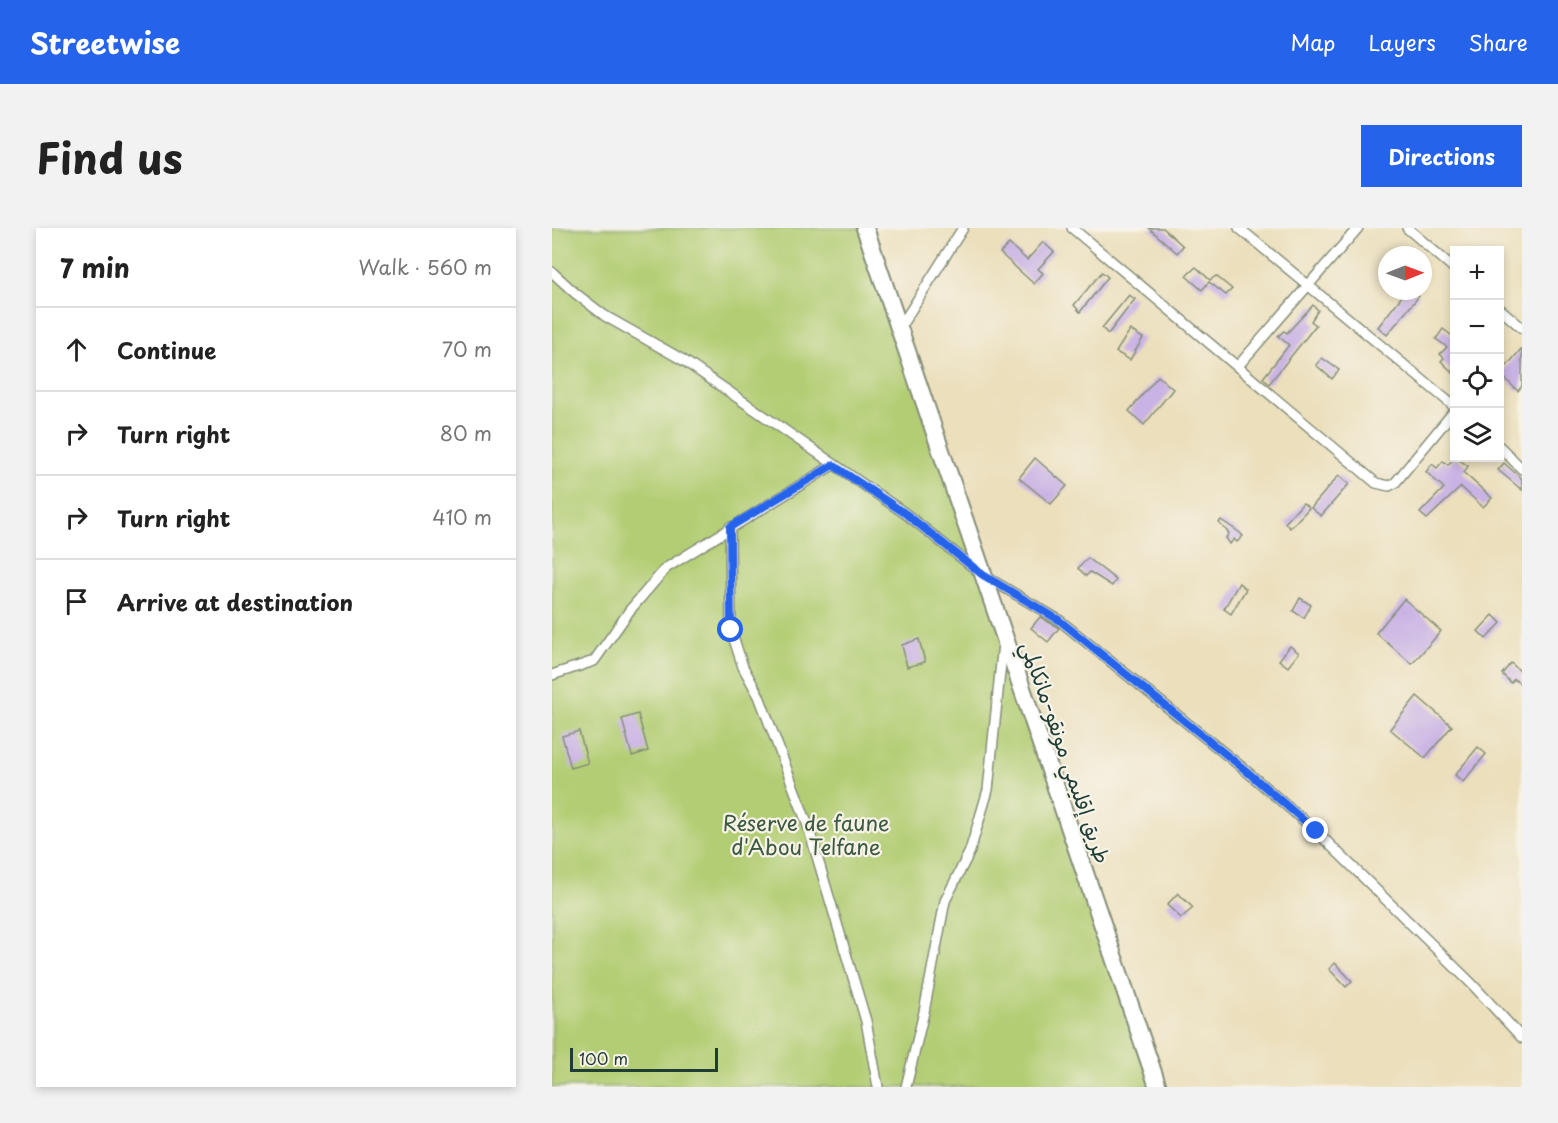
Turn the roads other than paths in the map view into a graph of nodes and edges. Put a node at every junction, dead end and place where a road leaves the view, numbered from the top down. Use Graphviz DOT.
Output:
graph roads {
  1 [pos="865,228"];
  2 [pos="963,228"];
  3 [pos="1072,228"];
  4 [pos="1239,228"];
  5 [pos="1358,228"];
  6 [pos="1407,228"];
  7 [pos="1450,265"];
  8 [pos="552,272"];
  9 [pos="1307,287"];
  10 [pos="1504,312"];
  11 [pos="1522,328"];
  12 [pos="899,329"];
  13 [pos="1238,366"];
  14 [pos="1454,408"];
  15 [pos="1450,415"];
  16 [pos="1504,451"];
  17 [pos="833,465"];
  18 [pos="1522,469"];
  19 [pos="730,527"];
  20 [pos="983,575"];
  21 [pos="1003,635"];
  22 [pos="552,675"];
  23 [pos="1522,1038"];
  24 [pos="878,1087"];
  25 [pos="906,1087"];
  26 [pos="1158,1087"];
  1 -- 12 [label="highway, طريق إقليمي مونقو-مانكالمي"];
  2 -- 12 [label="street"];
  3 -- 13 [label="street"];
  4 -- 9 [label="street"];
  5 -- 9 [label="street"];
  6 -- 7 [label="street"];
  8 -- 17 [label="street"];
  9 -- 13 [label="street"];
  9 -- 14 [label="street"];
  10 -- 11 [label="street"];
  12 -- 20 [label="highway, طريق إقليمي مونقو-مانكالمي"];
  13 -- 15 [label="street"];
  16 -- 18 [label="street"];
  17 -- 19 [label="street"];
  17 -- 20 [label="street"];
  19 -- 22 [label="street"];
  19 -- 24 [label="street"];
  20 -- 21 [label="highway, طريق إقليمي مونقو-مانكالمي"];
  20 -- 23 [label="street"];
  21 -- 25 [label="street"];
  21 -- 26 [label="highway, طريق إقليمي مونقو-مانكالمي"];
}
